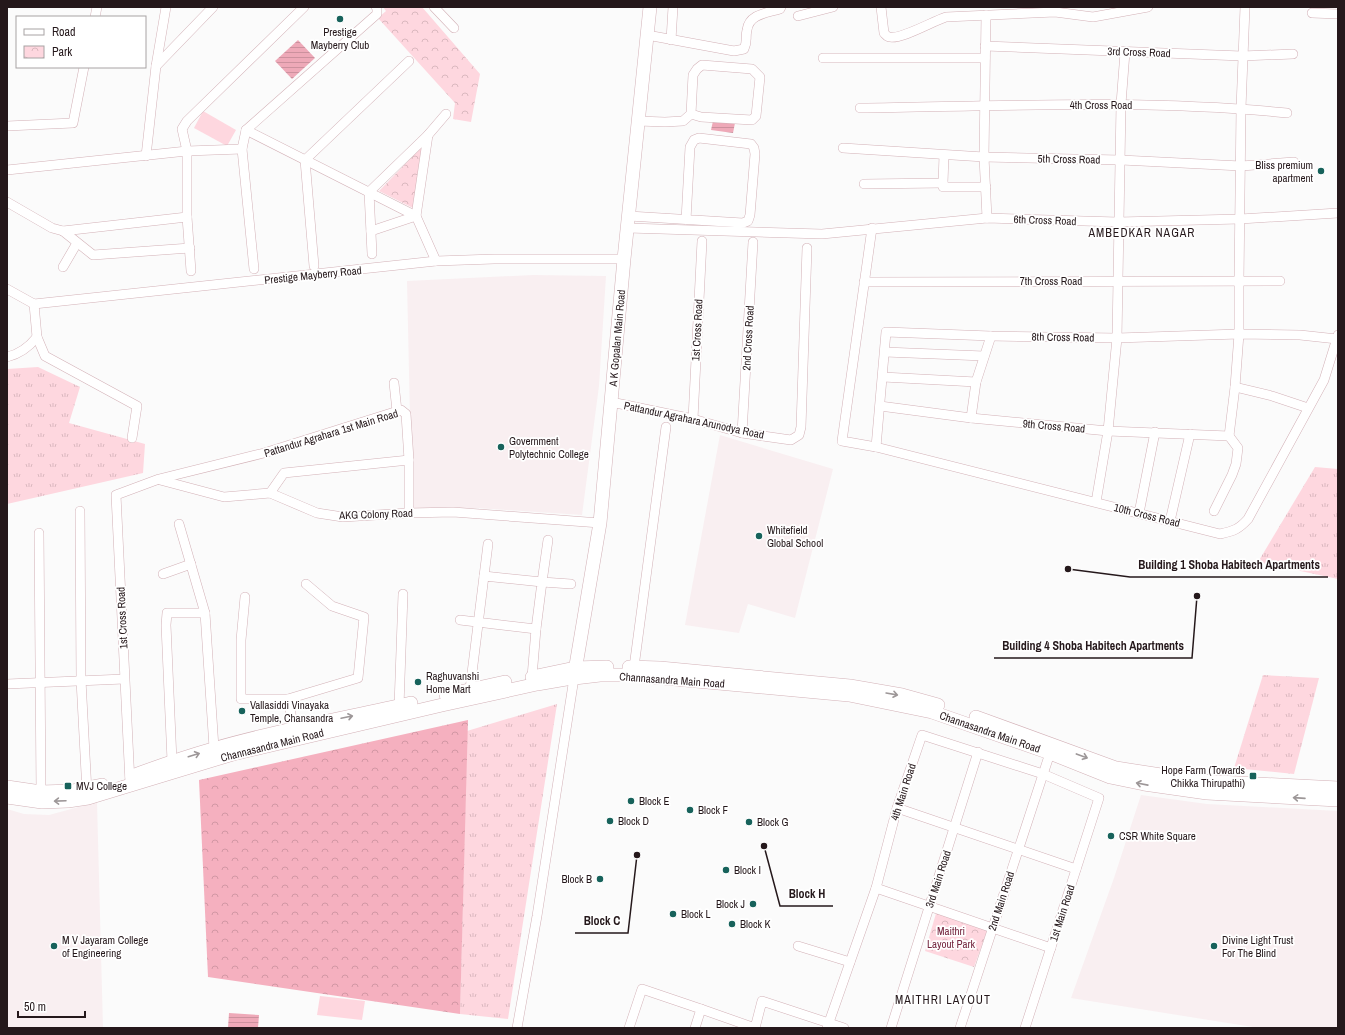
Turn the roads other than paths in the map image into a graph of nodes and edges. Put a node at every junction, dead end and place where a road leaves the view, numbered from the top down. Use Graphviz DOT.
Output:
graph roads {
  1 [pos="166,7"];
  2 [pos="213,7"];
  3 [pos="304,7"];
  4 [pos="376,7"];
  5 [pos="434,7"];
  6 [pos="650,7"];
  7 [pos="673,7"];
  8 [pos="780,7"];
  9 [pos="833,7"];
  10 [pos="880,7"];
  11 [pos="1148,7"];
  12 [pos="1245,7"];
  13 [pos="1312,12"];
  14 [pos="1338,14"];
  15 [pos="986,15"];
  16 [pos="798,16"];
  17 [pos="454,28"];
  18 [pos="647,35"];
  19 [pos="671,40"];
  20 [pos="985,46"];
  21 [pos="1125,52"];
  22 [pos="1293,54"];
  23 [pos="1242,56"];
  24 [pos="823,58"];
  25 [pos="985,58"];
  26 [pos="409,61"];
  27 [pos="156,66"];
  28 [pos="84,68"];
  29 [pos="1121,104"];
  30 [pos="985,105"];
  31 [pos="860,108"];
  32 [pos="1242,108"];
  33 [pos="1287,113"];
  34 [pos="446,114"];
  35 [pos="691,114"];
  36 [pos="638,121"];
  37 [pos="7,126"];
  38 [pos="246,130"];
  39 [pos="428,136"];
  40 [pos="843,148"];
  41 [pos="242,149"];
  42 [pos="187,151"];
  43 [pos="944,155"];
  44 [pos="146,156"];
  45 [pos="984,157"];
  46 [pos="305,160"];
  47 [pos="1121,160"];
  48 [pos="1294,162"];
  49 [pos="1241,166"];
  50 [pos="7,170"];
  51 [pos="943,183"];
  52 [pos="864,184"];
  53 [pos="986,187"];
  54 [pos="369,192"];
  55 [pos="7,202"];
  56 [pos="1338,213"];
  57 [pos="416,216"];
  58 [pos="187,217"];
  59 [pos="987,218"];
  60 [pos="1240,219"];
  61 [pos="686,220"];
  62 [pos="628,222"];
  63 [pos="1118,222"];
  64 [pos="872,228"];
  65 [pos="63,231"];
  66 [pos="371,231"];
  67 [pos="702,241"];
  68 [pos="753,242"];
  69 [pos="77,243"];
  70 [pos="190,248"];
  71 [pos="807,248"];
  72 [pos="372,254"];
  73 [pos="624,259"];
  74 [pos="436,262"];
  75 [pos="314,266"];
  76 [pos="64,267"];
  77 [pos="254,269"];
  78 [pos="192,271"];
  79 [pos="1118,281"];
  80 [pos="1239,281"];
  81 [pos="864,282"];
  82 [pos="1280,282"];
  83 [pos="7,289"];
  84 [pos="34,304"];
  85 [pos="1239,334"];
  86 [pos="991,336"];
  87 [pos="37,337"];
  88 [pos="1337,337"];
  89 [pos="1117,338"];
  90 [pos="885,352"];
  91 [pos="984,356"];
  92 [pos="7,357"];
  93 [pos="883,376"];
  94 [pos="976,382"];
  95 [pos="394,383"];
  96 [pos="1235,387"];
  97 [pos="611,402"];
  98 [pos="880,406"];
  99 [pos="1308,408"];
  100 [pos="397,411"];
  101 [pos="693,418"];
  102 [pos="971,418"];
  103 [pos="666,427"];
  104 [pos="1108,431"];
  105 [pos="1154,432"];
  106 [pos="742,433"];
  107 [pos="1190,434"];
  108 [pos="1229,436"];
  109 [pos="132,438"];
  110 [pos="876,447"];
  111 [pos="409,460"];
  112 [pos="159,480"];
  113 [pos="270,493"];
  114 [pos="1096,502"];
  115 [pos="1214,511"];
  116 [pos="80,512"];
  117 [pos="409,513"];
  118 [pos="1139,513"];
  119 [pos="1170,521"];
  120 [pos="600,523"];
  121 [pos="179,524"];
  122 [pos="39,533"];
  123 [pos="548,540"];
  124 [pos="488,544"];
  125 [pos="191,564"];
  126 [pos="163,574"];
  127 [pos="484,576"];
  128 [pos="542,582"];
  129 [pos="306,584"];
  130 [pos="571,584"];
  131 [pos="403,594"];
  132 [pos="245,597"];
  133 [pos="205,613"];
  134 [pos="460,620"];
  135 [pos="478,622"];
  136 [pos="536,629"];
  137 [pos="634,667"];
  138 [pos="575,673"];
  139 [pos="532,677"];
  140 [pos="124,679"];
  141 [pos="81,680"];
  142 [pos="39,683"];
  143 [pos="7,684"];
  144 [pos="470,690"];
  145 [pos="288,700"];
  146 [pos="399,706"];
  147 [pos="951,714"];
  148 [pos="296,733"];
  149 [pos="214,748"];
  150 [pos="978,752"];
  151 [pos="1050,753"];
  152 [pos="172,761"];
  153 [pos="1044,772"];
  154 [pos="1113,772"];
  155 [pos="129,782"];
  156 [pos="7,787"];
  157 [pos="1338,788"];
  158 [pos="41,792"];
  159 [pos="87,793"];
  160 [pos="7,797"];
  161 [pos="1099,798"];
  162 [pos="1338,800"];
  163 [pos="897,808"];
  164 [pos="954,828"];
  165 [pos="1018,850"];
  166 [pos="1076,869"];
  167 [pos="876,888"];
  168 [pos="929,906"];
  169 [pos="993,928"];
  170 [pos="798,946"];
  171 [pos="1051,948"];
  172 [pos="850,962"];
  173 [pos="701,1009"];
  174 [pos="828,1025"];
  175 [pos="517,1028"];
  176 [pos="629,1028"];
  177 [pos="695,1028"];
  178 [pos="755,1028"];
  179 [pos="844,1028"];
  180 [pos="891,1028"];
  181 [pos="960,1028"];
  182 [pos="1025,1028"];
  1 -- 27 [label="street"];
  2 -- 27 [label="street"];
  3 -- 42 [label="street"];
  4 -- 38 [label="street"];
  5 -- 17 [label="street"];
  6 -- 18 [label="main road, A K Gopalan Main Road"];
  7 -- 19 [label="street"];
  8 -- 19 [label="street"];
  9 -- 16 [label="street"];
  10 -- 15 [label="street"];
  11 -- 15 [label="street"];
  12 -- 23 [label="street"];
  13 -- 14 [label="street"];
  15 -- 20 [label="street"];
  18 -- 19 [label="street"];
  18 -- 36 [label="main road, A K Gopalan Main Road"];
  20 -- 21 [label="street, 3rd Cross Road"];
  20 -- 25 [label="street"];
  21 -- 23 [label="street, 3rd Cross Road"];
  21 -- 29 [label="street"];
  22 -- 23 [label="street, 3rd Cross Road"];
  23 -- 32 [label="street"];
  24 -- 25 [label="street"];
  25 -- 30 [label="street"];
  26 -- 46 [label="street"];
  27 -- 44 [label="street"];
  28 -- 37 [label="street"];
  29 -- 30 [label="street, 4th Cross Road"];
  29 -- 32 [label="street, 4th Cross Road"];
  29 -- 47 [label="street"];
  30 -- 31 [label="street, 4th Cross Road"];
  30 -- 45 [label="street"];
  32 -- 33 [label="street, 4th Cross Road"];
  32 -- 49 [label="street"];
  34 -- 39 [label="street"];
  35 -- 35 [label="street"];
  35 -- 36 [label="street"];
  36 -- 62 [label="main road, A K Gopalan Main Road"];
  38 -- 41 [label="street"];
  38 -- 46 [label="street"];
  39 -- 54 [label="street"];
  39 -- 57 [label="street"];
  40 -- 43 [label="street, 5th Cross Road"];
  41 -- 42 [label="street"];
  41 -- 77 [label="street"];
  42 -- 44 [label="street"];
  42 -- 58 [label="street"];
  43 -- 45 [label="street, 5th Cross Road"];
  43 -- 51 [label="street"];
  44 -- 50 [label="street"];
  45 -- 47 [label="street, 5th Cross Road"];
  45 -- 53 [label="street"];
  46 -- 54 [label="street"];
  46 -- 75 [label="street"];
  47 -- 49 [label="street, 5th Cross Road"];
  47 -- 63 [label="street"];
  48 -- 49 [label="street, 5th Cross Road"];
  49 -- 60 [label="street"];
  51 -- 52 [label="street"];
  51 -- 53 [label="street"];
  53 -- 59 [label="street"];
  54 -- 57 [label="street"];
  54 -- 66 [label="street"];
  55 -- 65 [label="street"];
  56 -- 60 [label="street, 6th Cross Road"];
  57 -- 66 [label="street"];
  57 -- 74 [label="street"];
  58 -- 65 [label="street"];
  58 -- 70 [label="street"];
  59 -- 63 [label="street, 6th Cross Road"];
  59 -- 64 [label="street, 6th Cross Road"];
  60 -- 63 [label="street, 6th Cross Road"];
  60 -- 80 [label="street"];
  61 -- 61 [label="street"];
  61 -- 62 [label="street"];
  62 -- 64 [label="street, 6th Cross Road"];
  62 -- 73 [label="main road, A K Gopalan Main Road"];
  63 -- 79 [label="street"];
  64 -- 81 [label="street"];
  65 -- 69 [label="street"];
  66 -- 72 [label="street"];
  67 -- 101 [label="street, 1st Cross Road"];
  68 -- 106 [label="street, 2nd Cross Road"];
  69 -- 70 [label="street"];
  69 -- 76 [label="street"];
  70 -- 78 [label="street"];
  71 -- 106 [label="street, Pattandur Agrahara Arunodya Road"];
  73 -- 74 [label="street, Prestige Mayberry Road"];
  73 -- 97 [label="main road, A K Gopalan Main Road"];
  74 -- 84 [label="street, Prestige Mayberry Road"];
  79 -- 80 [label="street, 7th Cross Road"];
  79 -- 81 [label="street, 7th Cross Road"];
  79 -- 89 [label="street"];
  80 -- 82 [label="street, 7th Cross Road"];
  80 -- 85 [label="street"];
  81 -- 110 [label="street, 10th Cross Road"];
  83 -- 84 [label="street"];
  84 -- 87 [label="street"];
  85 -- 88 [label="street, 8th Cross Road"];
  85 -- 89 [label="street, 8th Cross Road"];
  85 -- 96 [label="street"];
  86 -- 89 [label="street, 8th Cross Road"];
  86 -- 90 [label="street, 8th Cross Road"];
  86 -- 91 [label="street"];
  87 -- 92 [label="street"];
  87 -- 109 [label="street"];
  88 -- 99 [label="street, 10th Cross Road"];
  89 -- 104 [label="street"];
  90 -- 91 [label="street"];
  90 -- 93 [label="street"];
  91 -- 94 [label="street"];
  93 -- 94 [label="street"];
  93 -- 98 [label="street"];
  94 -- 102 [label="street"];
  95 -- 100 [label="street"];
  96 -- 99 [label="street"];
  96 -- 108 [label="street"];
  97 -- 101 [label="street, Pattandur Agrahara Arunodya Road"];
  97 -- 120 [label="main road, A K Gopalan Main Road"];
  98 -- 102 [label="street, 9th Cross Road"];
  98 -- 110 [label="street"];
  99 -- 119 [label="street, 10th Cross Road"];
  100 -- 111 [label="street, Pattandur Agrahara 1st Main Road"];
  100 -- 112 [label="street, Pattandur Agrahara 1st Main Road"];
  101 -- 106 [label="street, Pattandur Agrahara Arunodya Road"];
  102 -- 104 [label="street, 9th Cross Road"];
  103 -- 137 [label="street"];
  104 -- 105 [label="street, 9th Cross Road"];
  104 -- 114 [label="street"];
  105 -- 107 [label="street, 9th Cross Road"];
  105 -- 118 [label="street"];
  107 -- 108 [label="street, 9th Cross Road"];
  107 -- 119 [label="street"];
  108 -- 115 [label="street"];
  110 -- 114 [label="street, 10th Cross Road"];
  111 -- 113 [label="street"];
  111 -- 117 [label="street, Pattandur Agrahara 1st Main Road"];
  112 -- 113 [label="street, AKG Colony Road"];
  112 -- 140 [label="street, 1st Cross Road"];
  113 -- 117 [label="street, AKG Colony Road"];
  114 -- 118 [label="street, 10th Cross Road"];
  116 -- 141 [label="street"];
  117 -- 120 [label="street, AKG Colony Road"];
  118 -- 119 [label="street, 10th Cross Road"];
  120 -- 138 [label="main road, A K Gopalan Main Road"];
  121 -- 125 [label="street"];
  122 -- 142 [label="street"];
  123 -- 128 [label="street"];
  124 -- 127 [label="street"];
  125 -- 126 [label="street"];
  125 -- 133 [label="street"];
  127 -- 128 [label="street"];
  127 -- 135 [label="street"];
  128 -- 130 [label="street"];
  128 -- 136 [label="street"];
  129 -- 145 [label="street"];
  131 -- 146 [label="street"];
  132 -- 145 [label="street"];
  133 -- 149 [label="street"];
  133 -- 152 [label="street"];
  134 -- 135 [label="street"];
  135 -- 136 [label="street"];
  135 -- 144 [label="street"];
  136 -- 139 [label="street"];
  137 -- 138 [label="main road, Channasandra Main Road"];
  137 -- 147 [label="main road, Channasandra Main Road, one-way"];
  138 -- 139 [label="main road, Channasandra Main Road"];
  138 -- 147 [label="main road, Channasandra Main Road"];
  138 -- 148 [label="main road, Channasandra Main Road"];
  138 -- 175 [label="street"];
  139 -- 144 [label="main road, Channasandra Main Road"];
  140 -- 141 [label="street"];
  140 -- 155 [label="street, 1st Cross Road"];
  141 -- 142 [label="street"];
  141 -- 159 [label="street"];
  142 -- 143 [label="street"];
  142 -- 158 [label="street"];
  144 -- 146 [label="main road, Channasandra Main Road"];
  145 -- 148 [label="street"];
  148 -- 146 [label="main road, Channasandra Main Road, one-way"];
  147 -- 151 [label="main road, Channasandra Main Road"];
  147 -- 154 [label="main road, Channasandra Main Road, one-way"];
  148 -- 149 [label="main road, Channasandra Main Road"];
  148 -- 155 [label="main road, Channasandra Main Road"];
  152 -- 149 [label="main road, Channasandra Main Road, one-way"];
  150 -- 153 [label="street, 4th Main Road"];
  150 -- 163 [label="street, 4th Main Road"];
  150 -- 164 [label="street, 3rd Main Road"];
  151 -- 153 [label="street, 2nd Main Road"];
  151 -- 154 [label="main road, Channasandra Main Road"];
  152 -- 155 [label="main road, Channasandra Main Road"];
  153 -- 161 [label="street, 4th Main Road"];
  153 -- 165 [label="street, 2nd Main Road"];
  154 -- 157 [label="main road, Channasandra Main Road"];
  162 -- 154 [label="main road, Channasandra Main Road, one-way"];
  155 -- 159 [label="main road, Channasandra Main Road"];
  156 -- 158 [label="main road, Channasandra Main Road"];
  158 -- 159 [label="main road, Channasandra Main Road"];
  159 -- 160 [label="main road, Channasandra Main Road, one-way"];
  161 -- 166 [label="street, 1st Main Road"];
  163 -- 164 [label="street"];
  163 -- 167 [label="street, 4th Main Road"];
  164 -- 165 [label="street"];
  164 -- 168 [label="street, 3rd Main Road"];
  165 -- 166 [label="street"];
  165 -- 169 [label="street, 2nd Main Road"];
  166 -- 171 [label="street, 1st Main Road"];
  167 -- 168 [label="street"];
  167 -- 172 [label="street, 4th Main Road"];
  168 -- 169 [label="street"];
  168 -- 180 [label="street, 3rd Main Road"];
  169 -- 171 [label="street"];
  169 -- 181 [label="street, 2nd Main Road"];
  170 -- 172 [label="street"];
  171 -- 182 [label="street, 1st Main Road"];
  172 -- 174 [label="street, 4th Main Road"];
  173 -- 176 [label="street"];
  173 -- 177 [label="street"];
  173 -- 178 [label="street"];
  174 -- 178 [label="street"];
  174 -- 179 [label="street"];
}
